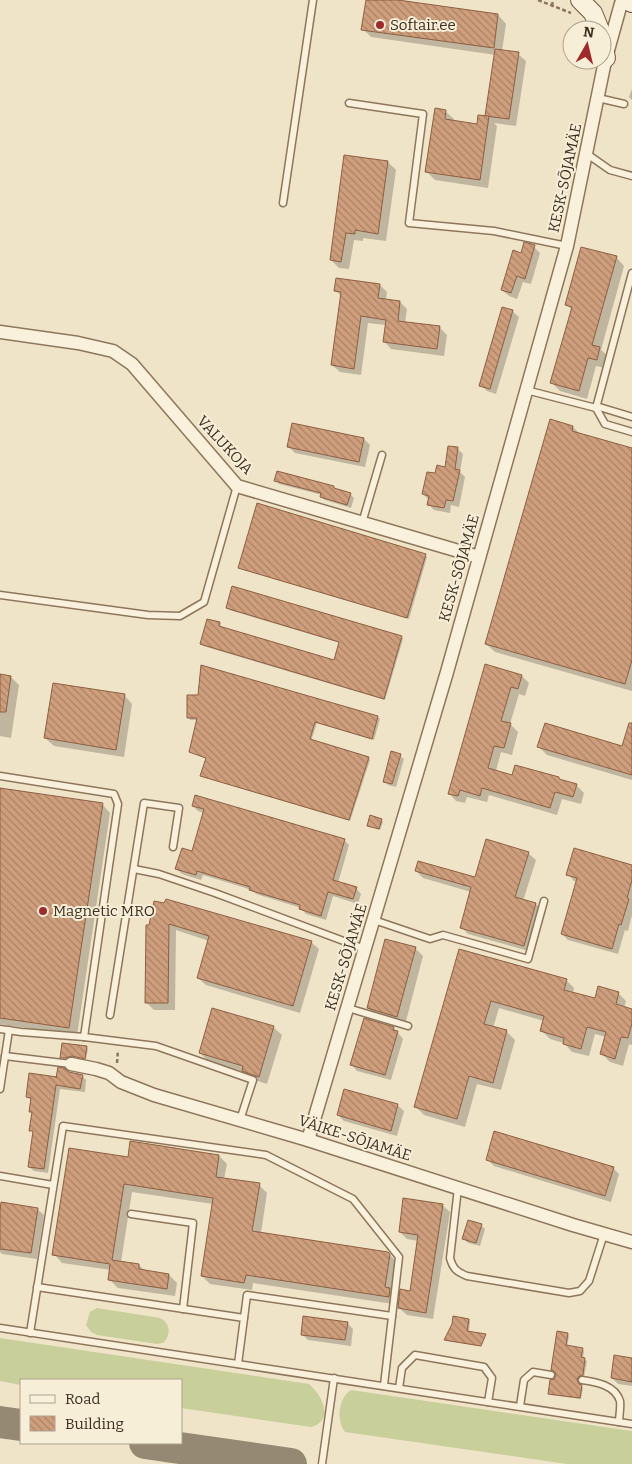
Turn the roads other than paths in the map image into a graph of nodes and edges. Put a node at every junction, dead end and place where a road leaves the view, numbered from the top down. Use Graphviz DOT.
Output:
graph roads {
  1 [pos="313,0"];
  2 [pos="624,0"];
  3 [pos="632,2"];
  4 [pos="579,8"];
  5 [pos="596,20"];
  6 [pos="612,39"];
  7 [pos="604,70"];
  8 [pos="598,98"];
  9 [pos="349,103"];
  10 [pos="624,104"];
  11 [pos="587,154"];
  12 [pos="632,176"];
  13 [pos="283,203"];
  14 [pos="567,246"];
  15 [pos="632,273"];
  16 [pos="0,332"];
  17 [pos="526,390"];
  18 [pos="596,407"];
  19 [pos="632,417"];
  20 [pos="632,432"];
  21 [pos="382,455"];
  22 [pos="237,486"];
  23 [pos="362,523"];
  24 [pos="479,557"];
  25 [pos="0,594"];
  26 [pos="0,776"];
  27 [pos="173,847"];
  28 [pos="134,869"];
  29 [pos="544,901"];
  30 [pos="374,920"];
  31 [pos="366,949"];
  32 [pos="348,1008"];
  33 [pos="110,1015"];
  34 [pos="408,1026"];
  35 [pos="0,1029"];
  36 [pos="9,1030"];
  37 [pos="84,1036"];
  38 [pos="5,1056"];
  39 [pos="71,1064"];
  40 [pos="0,1089"];
  41 [pos="240,1120"];
  42 [pos="308,1140"];
  43 [pos="0,1176"];
  44 [pos="53,1185"];
  45 [pos="458,1188"];
  46 [pos="131,1214"];
  47 [pos="604,1234"];
  48 [pos="632,1242"];
  49 [pos="37,1287"];
  50 [pos="182,1309"];
  51 [pos="392,1316"];
  52 [pos="244,1318"];
  53 [pos="0,1328"];
  54 [pos="30,1333"];
  55 [pos="238,1364"];
  56 [pos="550,1375"];
  57 [pos="334,1378"];
  58 [pos="582,1380"];
  59 [pos="384,1386"];
  60 [pos="399,1388"];
  61 [pos="488,1402"];
  62 [pos="520,1406"];
  63 [pos="619,1422"];
  64 [pos="632,1424"];
  65 [pos="322,1464"];
  1 -- 13 [label="lane"];
  2 -- 3 [label="main road"];
  2 -- 6 [label="street, KESK-SÕJAMÄE"];
  4 -- 5 [label="main road"];
  7 -- 8 [label="street, KESK-SÕJAMÄE"];
  8 -- 10 [label="lane"];
  8 -- 11 [label="street, KESK-SÕJAMÄE"];
  9 -- 14 [label="lane"];
  11 -- 12 [label="lane"];
  11 -- 14 [label="street, KESK-SÕJAMÄE"];
  14 -- 17 [label="street, KESK-SÕJAMÄE"];
  15 -- 18 [label="lane"];
  16 -- 22 [label="street, VALUKOJA"];
  17 -- 18 [label="lane"];
  17 -- 24 [label="street, KESK-SÕJAMÄE"];
  18 -- 19 [label="lane"];
  18 -- 20 [label="lane"];
  21 -- 23 [label="lane"];
  22 -- 23 [label="street, VALUKOJA"];
  22 -- 25 [label="lane"];
  23 -- 24 [label="street, VALUKOJA"];
  24 -- 30 [label="street, KESK-SÕJAMÄE"];
  26 -- 37 [label="lane"];
  27 -- 28 [label="lane"];
  28 -- 31 [label="lane"];
  28 -- 33 [label="lane"];
  29 -- 30 [label="lane"];
  30 -- 31 [label="street, KESK-SÕJAMÄE"];
  31 -- 32 [label="street, KESK-SÕJAMÄE"];
  32 -- 34 [label="lane"];
  32 -- 42 [label="street, KESK-SÕJAMÄE"];
  35 -- 36 [label="lane"];
  36 -- 37 [label="lane"];
  36 -- 38 [label="lane"];
  37 -- 41 [label="lane"];
  38 -- 39 [label="lane"];
  38 -- 40 [label="lane"];
  39 -- 41 [label="street, VÄIKE-SÕJAMÄE"];
  41 -- 42 [label="street, VÄIKE-SÕJAMÄE"];
  42 -- 45 [label="street, VÄIKE-SÕJAMÄE"];
  43 -- 44 [label="lane"];
  44 -- 49 [label="lane"];
  44 -- 51 [label="lane"];
  45 -- 47 [label="street, VÄIKE-SÕJAMÄE"];
  45 -- 47 [label="lane"];
  46 -- 50 [label="lane"];
  47 -- 48 [label="street, VÄIKE-SÕJAMÄE"];
  49 -- 50 [label="lane"];
  49 -- 54 [label="lane"];
  50 -- 52 [label="lane"];
  51 -- 52 [label="lane"];
  51 -- 59 [label="lane"];
  52 -- 55 [label="lane"];
  53 -- 54 [label="lane"];
  54 -- 55 [label="lane"];
  55 -- 57 [label="lane"];
  56 -- 62 [label="lane"];
  57 -- 59 [label="lane"];
  57 -- 65 [label="lane"];
  58 -- 63 [label="lane"];
  59 -- 60 [label="lane"];
  60 -- 61 [label="lane"];
  60 -- 61 [label="lane"];
  61 -- 62 [label="lane"];
  62 -- 63 [label="lane"];
  63 -- 64 [label="lane"];
}
